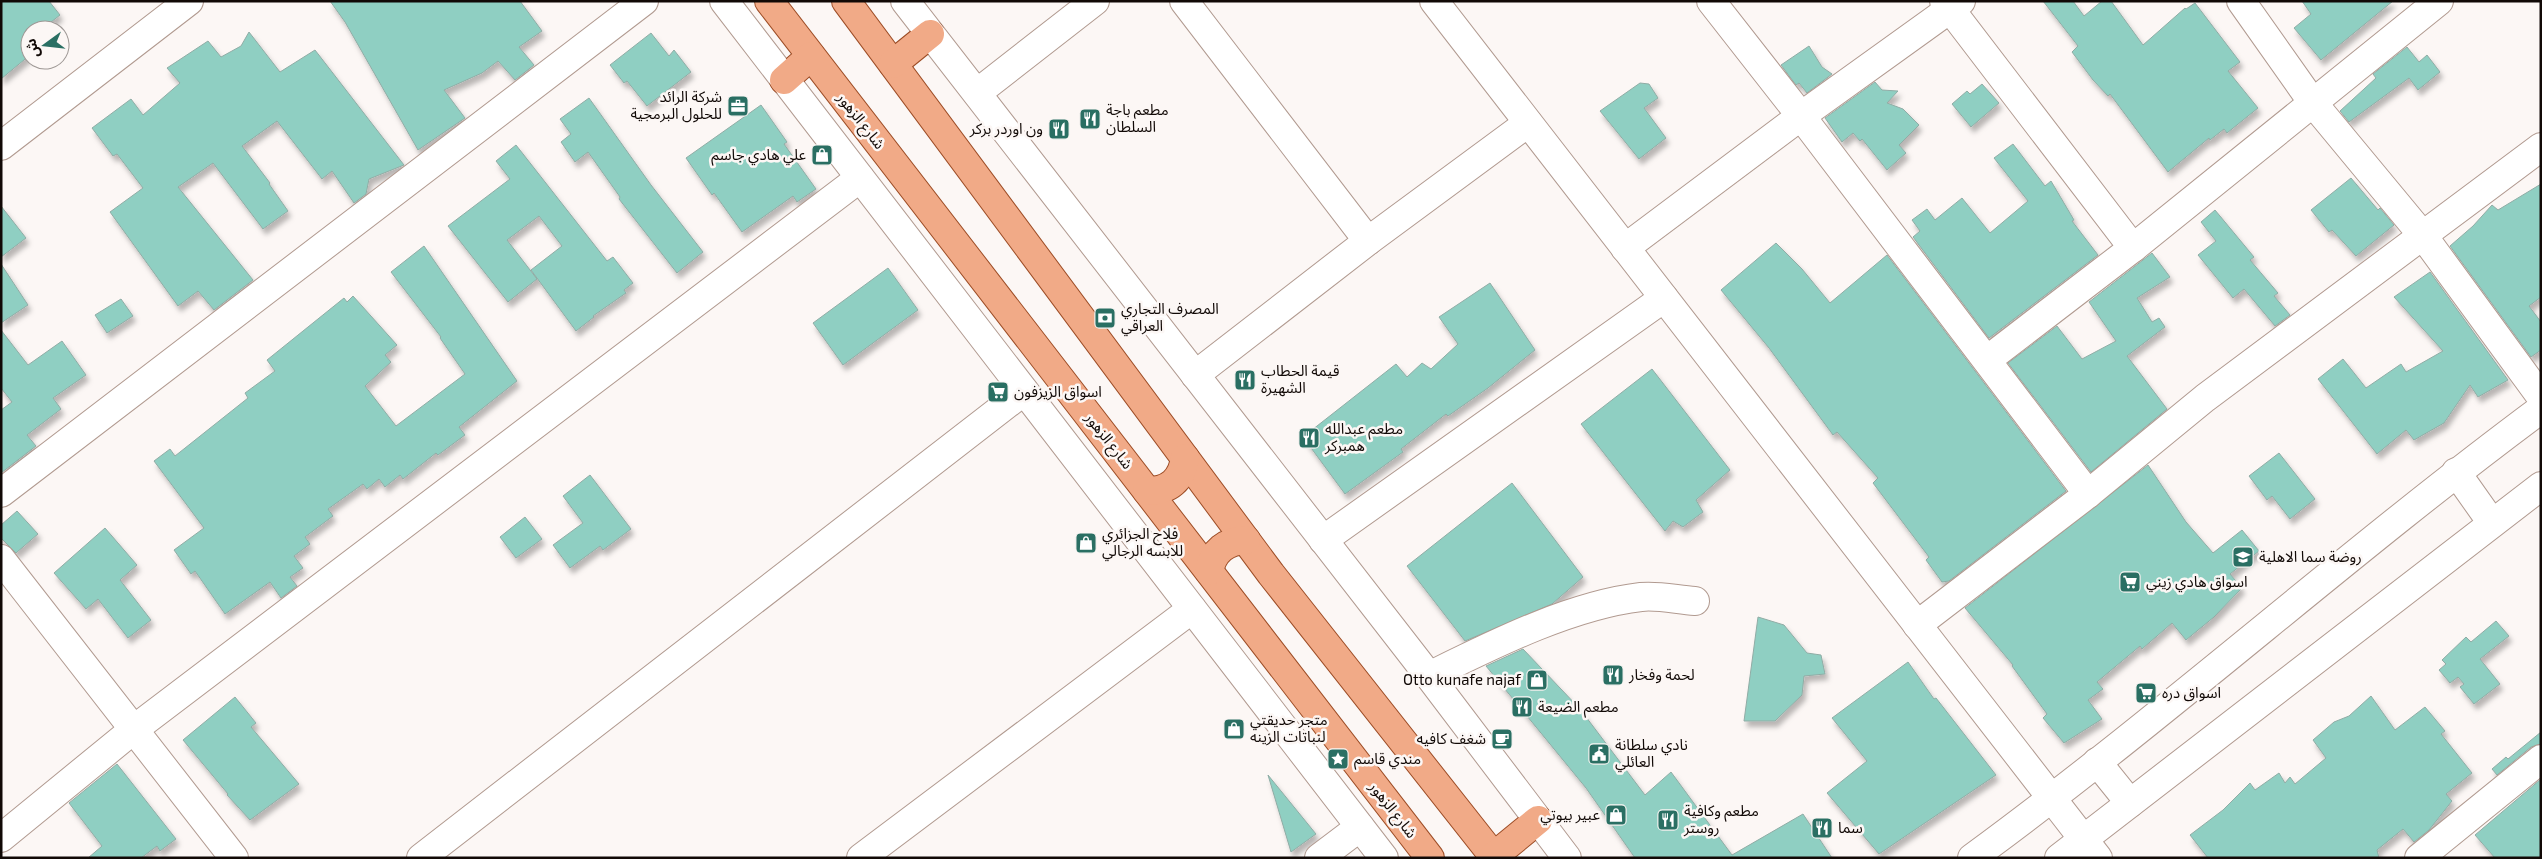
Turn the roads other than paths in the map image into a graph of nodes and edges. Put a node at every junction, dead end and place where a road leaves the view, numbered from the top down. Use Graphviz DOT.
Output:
graph roads {
  1 [pos="189,1"];
  2 [pos="644,1"];
  3 [pos="724,1"];
  4 [pos="769,1"];
  5 [pos="846,1"];
  6 [pos="905,1"];
  7 [pos="1095,1"];
  8 [pos="1184,1"];
  9 [pos="1434,1"];
  10 [pos="1711,1"];
  11 [pos="2241,1"];
  12 [pos="2439,1"];
  13 [pos="1952,4"];
  14 [pos="930,34"];
  15 [pos="811,56"];
  16 [pos="893,64"];
  17 [pos="784,80"];
  18 [pos="977,93"];
  19 [pos="2313,103"];
  20 [pos="1801,116"];
  21 [pos="1528,123"];
  22 [pos="1,146"];
  23 [pos="2541,147"];
  24 [pos="860,178"];
  25 [pos="2424,237"];
  26 [pos="1368,240"];
  27 [pos="1625,248"];
  28 [pos="2133,248"];
  29 [pos="1664,298"];
  30 [pos="1987,360"];
  31 [pos="1195,375"];
  32 [pos="1024,391"];
  33 [pos="2541,397"];
  34 [pos="2541,409"];
  35 [pos="1184,458"];
  36 [pos="2456,472"];
  37 [pos="2541,486"];
  38 [pos="1147,491"];
  39 [pos="1,493"];
  40 [pos="2088,494"];
  41 [pos="2492,523"];
  42 [pos="1246,540"];
  43 [pos="1323,540"];
  44 [pos="1,559"];
  45 [pos="1209,571"];
  46 [pos="1695,601"];
  47 [pos="1192,609"];
  48 [pos="1917,625"];
  49 [pos="1429,676"];
  50 [pos="133,730"];
  51 [pos="2541,760"];
  52 [pos="2097,762"];
  53 [pos="2052,799"];
  54 [pos="2130,803"];
  55 [pos="1538,820"];
  56 [pos="1360,827"];
  57 [pos="1,838"];
  58 [pos="2091,848"];
  59 [pos="1494,857"];
  60 [pos="234,858"];
  61 [pos="421,858"];
  62 [pos="861,858"];
  63 [pos="1319,858"];
  64 [pos="1384,858"];
  65 [pos="1430,858"];
  66 [pos="1567,858"];
  67 [pos="1972,858"];
  68 [pos="2059,858"];
  69 [pos="2419,858"];
  1 -- 22 [label="street"];
  2 -- 39 [label="street"];
  3 -- 17 [label="street"];
  4 -- 15 [label="main road, شارع الزهور"];
  5 -- 16 [label="main road"];
  6 -- 14 [label="street"];
  7 -- 18 [label="street"];
  8 -- 26 [label="street"];
  9 -- 21 [label="street"];
  10 -- 20 [label="street"];
  11 -- 19 [label="street"];
  12 -- 19 [label="street"];
  13 -- 20 [label="street"];
  13 -- 28 [label="street"];
  14 -- 16 [label="main road"];
  14 -- 18 [label="street"];
  15 -- 17 [label="main road"];
  15 -- 38 [label="main road, شارع الزهور"];
  16 -- 35 [label="main road"];
  17 -- 24 [label="street"];
  18 -- 31 [label="street"];
  19 -- 25 [label="street"];
  19 -- 28 [label="street"];
  20 -- 27 [label="street"];
  20 -- 30 [label="street"];
  21 -- 26 [label="street"];
  21 -- 27 [label="street"];
  23 -- 25 [label="street"];
  24 -- 32 [label="street"];
  24 -- 50 [label="street"];
  25 -- 33 [label="street"];
  25 -- 40 [label="street"];
  26 -- 31 [label="street"];
  27 -- 29 [label="street"];
  28 -- 30 [label="street"];
  29 -- 43 [label="street"];
  29 -- 48 [label="street"];
  30 -- 40 [label="street"];
  31 -- 43 [label="street"];
  32 -- 47 [label="street"];
  32 -- 61 [label="street"];
  34 -- 36 [label="street"];
  35 -- 38 [label="main road"];
  35 -- 42 [label="main road"];
  36 -- 41 [label="street"];
  36 -- 52 [label="street"];
  37 -- 41 [label="street"];
  38 -- 45 [label="main road, شارع الزهور"];
  40 -- 48 [label="street"];
  41 -- 54 [label="street"];
  42 -- 45 [label="main road"];
  42 -- 59 [label="main road"];
  43 -- 49 [label="street"];
  44 -- 50 [label="street"];
  45 -- 65 [label="main road, شارع الزهور"];
  46 -- 49 [label="street"];
  47 -- 56 [label="street"];
  47 -- 62 [label="street"];
  48 -- 53 [label="street"];
  49 -- 55 [label="street"];
  50 -- 57 [label="street"];
  50 -- 60 [label="street"];
  51 -- 69 [label="street"];
  52 -- 53 [label="street"];
  52 -- 54 [label="street"];
  53 -- 58 [label="street"];
  53 -- 67 [label="street"];
  54 -- 58 [label="street"];
  55 -- 59 [label="main road"];
  55 -- 66 [label="street"];
  56 -- 63 [label="street"];
  56 -- 64 [label="street"];
  58 -- 68 [label="street"];
}
